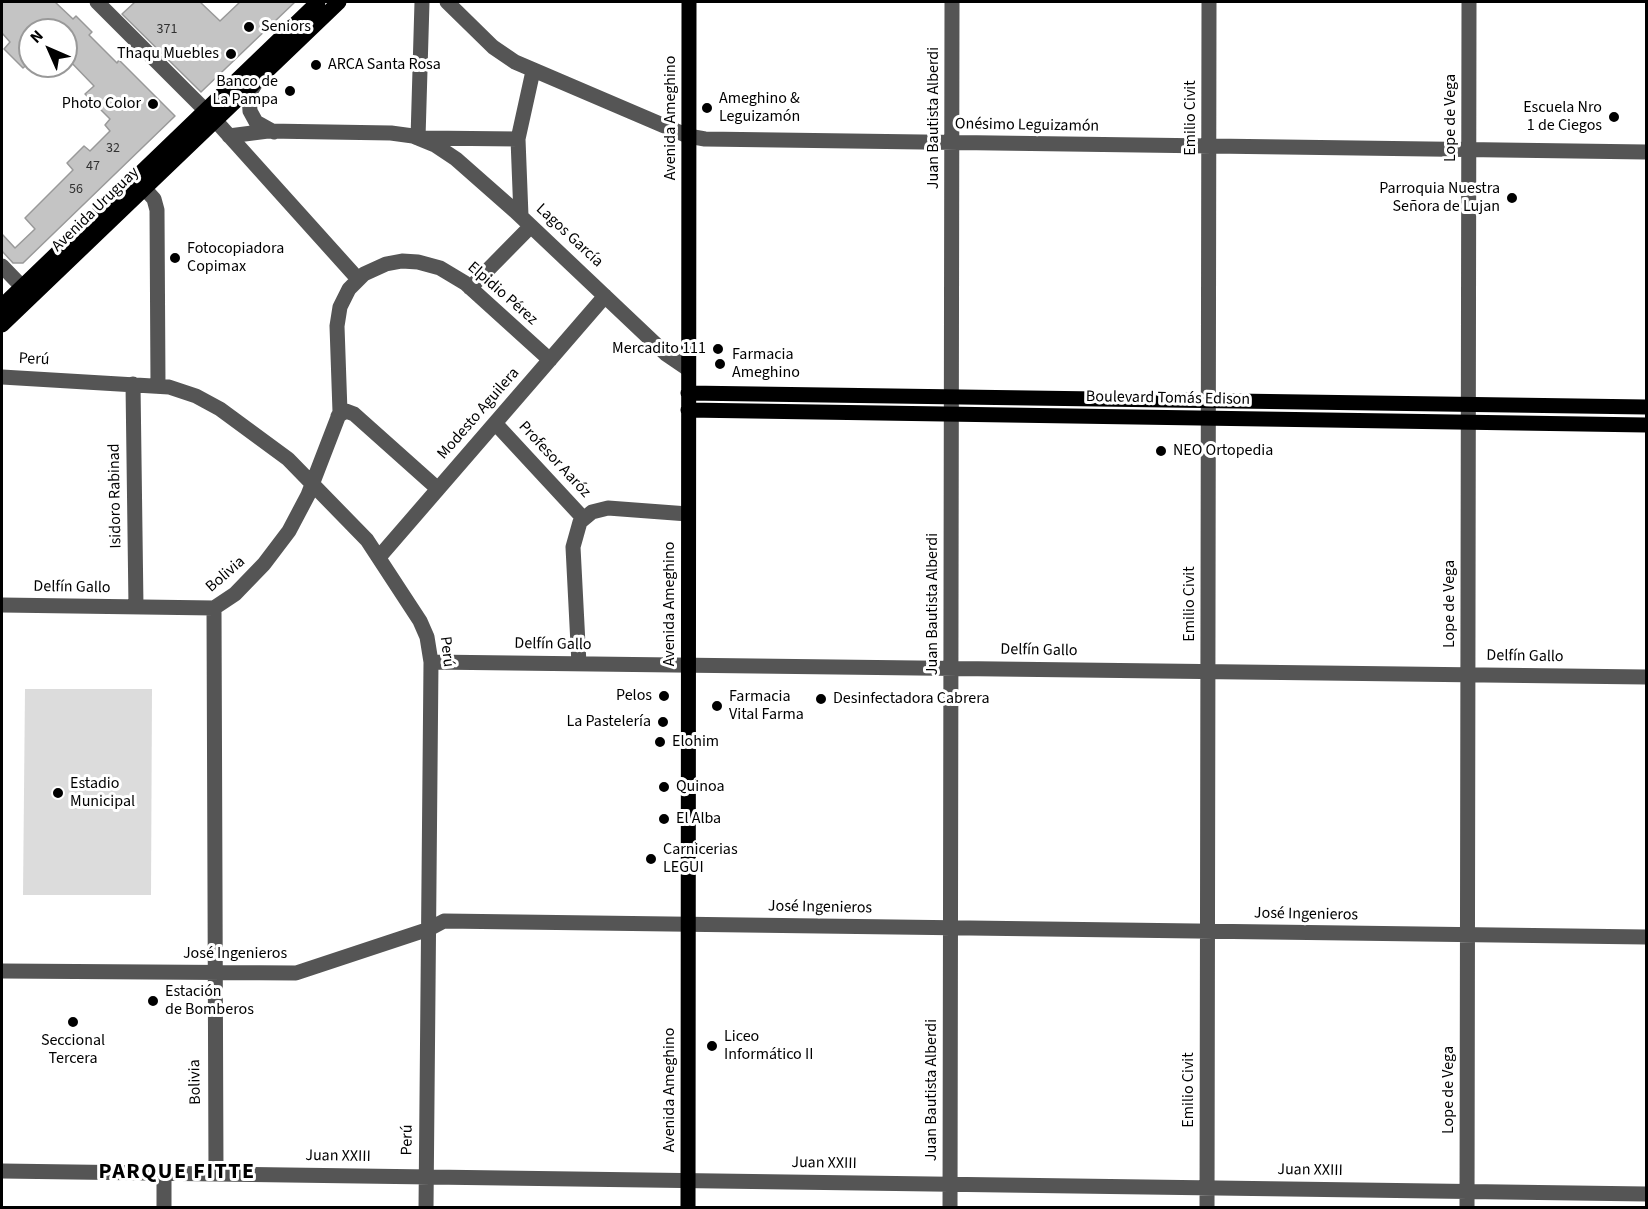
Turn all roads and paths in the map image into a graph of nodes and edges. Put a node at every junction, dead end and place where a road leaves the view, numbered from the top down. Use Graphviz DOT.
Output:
graph roads {
  1 [pos="97,2"];
  2 [pos="318,2"];
  3 [pos="339,2"];
  4 [pos="422,2"];
  5 [pos="447,2"];
  6 [pos="689,2"];
  7 [pos="952,2"];
  8 [pos="1209,2"];
  9 [pos="1469,2"];
  10 [pos="533,71"];
  11 [pos="258,78"];
  12 [pos="210,115"];
  13 [pos="274,132"];
  14 [pos="688,135"];
  15 [pos="229,136"];
  16 [pos="418,138"];
  17 [pos="518,139"];
  18 [pos="952,142"];
  19 [pos="1209,146"];
  20 [pos="1469,150"];
  21 [pos="1647,152"];
  22 [pos="144,188"];
  23 [pos="526,221"];
  24 [pos="2,266"];
  25 [pos="358,279"];
  26 [pos="470,288"];
  27 [pos="27,291"];
  28 [pos="605,296"];
  29 [pos="2,306"];
  30 [pos="2,326"];
  31 [pos="549,360"];
  32 [pos="688,369"];
  33 [pos="2,376"];
  34 [pos="133,384"];
  35 [pos="158,386"];
  36 [pos="688,393"];
  37 [pos="951,397"];
  38 [pos="1208,401"];
  39 [pos="1468,404"];
  40 [pos="1647,407"];
  41 [pos="688,410"];
  42 [pos="951,414"];
  43 [pos="339,416"];
  44 [pos="1208,418"];
  45 [pos="1468,422"];
  46 [pos="495,423"];
  47 [pos="1647,425"];
  48 [pos="313,484"];
  49 [pos="438,489"];
  50 [pos="688,514"];
  51 [pos="583,518"];
  52 [pos="380,556"];
  53 [pos="2,605"];
  54 [pos="136,607"];
  55 [pos="214,608"];
  56 [pos="432,662"];
  57 [pos="579,664"];
  58 [pos="688,665"];
  59 [pos="951,668"];
  60 [pos="1208,672"];
  61 [pos="1468,675"];
  62 [pos="1647,677"];
  63 [pos="688,924"];
  64 [pos="951,928"];
  65 [pos="429,929"];
  66 [pos="1207,931"];
  67 [pos="1467,935"];
  68 [pos="1647,937"];
  69 [pos="2,971"];
  70 [pos="213,972"];
  71 [pos="2,1171"];
  72 [pos="164,1173"];
  73 [pos="216,1174"];
  74 [pos="426,1177"];
  75 [pos="688,1180"];
  76 [pos="950,1184"];
  77 [pos="1207,1187"];
  78 [pos="1467,1191"];
  79 [pos="1647,1194"];
  80 [pos="164,1208"];
  81 [pos="426,1208"];
  82 [pos="688,1208"];
  83 [pos="950,1208"];
  84 [pos="1206,1208"];
  85 [pos="1467,1208"];
  1 -- 12 [label="street"];
  2 -- 12 [label="main road"];
  3 -- 11 [label="main road"];
  4 -- 16 [label="street"];
  5 -- 10 [label="street, Onésimo Leguizamón"];
  6 -- 14 [label="main road, Avenida Ameghino"];
  7 -- 18 [label="street, Juan Bautista Alberdi"];
  8 -- 19 [label="street, Emilio Civit"];
  9 -- 20 [label="street, Lope de Vega"];
  10 -- 14 [label="street, Onésimo Leguizamón"];
  10 -- 17 [label="street"];
  11 -- 12 [label="main road"];
  11 -- 13 [label="street"];
  12 -- 15 [label="street"];
  12 -- 22 [label="main road, Avenida Uruguay"];
  12 -- 27 [label="main road, Avenida Uruguay"];
  13 -- 15 [label="street, Lagos García"];
  13 -- 16 [label="street, Lagos García"];
  14 -- 18 [label="street, Onésimo Leguizamón"];
  14 -- 32 [label="main road, Avenida Ameghino"];
  15 -- 25 [label="street"];
  16 -- 17 [label="street, Lagos García"];
  16 -- 23 [label="street, Lagos García"];
  17 -- 23 [label="street"];
  18 -- 19 [label="street, Onésimo Leguizamón"];
  18 -- 37 [label="street, Juan Bautista Alberdi"];
  19 -- 20 [label="street, Onésimo Leguizamón"];
  19 -- 38 [label="street, Emilio Civit"];
  20 -- 21 [label="street, Onésimo Leguizamón"];
  20 -- 39 [label="street, Lope de Vega"];
  22 -- 27 [label="main road, Avenida Uruguay"];
  22 -- 35 [label="street"];
  23 -- 26 [label="street"];
  23 -- 28 [label="street, Lagos García"];
  24 -- 27 [label="street"];
  25 -- 26 [label="street, Elpidio Pérez"];
  25 -- 43 [label="street, Bolivia"];
  26 -- 31 [label="street, Elpidio Pérez"];
  27 -- 29 [label="main road, Avenida Uruguay"];
  27 -- 30 [label="main road, Avenida Uruguay"];
  28 -- 31 [label="street, Modesto Aguilera"];
  28 -- 32 [label="street, Lagos García"];
  31 -- 46 [label="street, Modesto Aguilera"];
  32 -- 36 [label="main road, Avenida Ameghino"];
  33 -- 34 [label="street, Perú"];
  34 -- 35 [label="street, Perú"];
  34 -- 54 [label="street, Isidoro Rabinad"];
  35 -- 48 [label="street, Perú"];
  36 -- 37 [label="main road, Boulevard Tomás Edison"];
  36 -- 41 [label="main road, Avenida Ameghino"];
  37 -- 38 [label="main road, Boulevard Tomás Edison"];
  37 -- 42 [label="street, Juan Bautista Alberdi"];
  38 -- 39 [label="main road, Boulevard Tomás Edison"];
  38 -- 44 [label="street, Emilio Civit"];
  39 -- 40 [label="main road, Boulevard Tomás Edison"];
  39 -- 45 [label="street, Lope de Vega"];
  41 -- 42 [label="main road, Boulevard Tomás Edison"];
  41 -- 50 [label="main road, Avenida Ameghino"];
  42 -- 44 [label="main road, Boulevard Tomás Edison"];
  42 -- 59 [label="street, Juan Bautista Alberdi"];
  43 -- 48 [label="street, Bolivia"];
  43 -- 49 [label="street"];
  44 -- 45 [label="main road, Boulevard Tomás Edison"];
  44 -- 60 [label="street, Emilio Civit"];
  45 -- 47 [label="main road, Boulevard Tomás Edison"];
  45 -- 61 [label="street, Lope de Vega"];
  46 -- 49 [label="street, Modesto Aguilera"];
  46 -- 51 [label="street, Profesor Aaróz"];
  48 -- 52 [label="street, Perú"];
  48 -- 55 [label="street, Bolivia"];
  49 -- 52 [label="street, Modesto Aguilera"];
  50 -- 51 [label="street"];
  50 -- 58 [label="main road, Avenida Ameghino"];
  51 -- 57 [label="street, Profesor Aaróz"];
  52 -- 56 [label="street, Perú"];
  53 -- 54 [label="street, Delfín Gallo"];
  54 -- 55 [label="street, Delfín Gallo"];
  55 -- 70 [label="street, Bolivia"];
  56 -- 57 [label="street, Delfín Gallo"];
  56 -- 65 [label="street, Perú"];
  57 -- 58 [label="street, Delfín Gallo"];
  58 -- 59 [label="street, Delfín Gallo"];
  58 -- 63 [label="main road, Avenida Ameghino"];
  59 -- 60 [label="street, Delfín Gallo"];
  59 -- 64 [label="street, Juan Bautista Alberdi"];
  60 -- 61 [label="street, Delfín Gallo"];
  60 -- 66 [label="street, Emilio Civit"];
  61 -- 62 [label="street, Delfín Gallo"];
  61 -- 67 [label="street, Lope de Vega"];
  63 -- 64 [label="street, José Ingenieros"];
  63 -- 65 [label="street, José Ingenieros"];
  63 -- 75 [label="main road, Avenida Ameghino"];
  64 -- 66 [label="street, José Ingenieros"];
  64 -- 76 [label="street, Juan Bautista Alberdi"];
  65 -- 70 [label="street, José Ingenieros"];
  65 -- 74 [label="street, Perú"];
  66 -- 67 [label="street, José Ingenieros"];
  66 -- 77 [label="street, Emilio Civit"];
  67 -- 68 [label="street, José Ingenieros"];
  67 -- 78 [label="street, Lope de Vega"];
  69 -- 70 [label="street, José Ingenieros"];
  70 -- 73 [label="street, Bolivia"];
  71 -- 72 [label="street, Juan XXIII"];
  72 -- 73 [label="street, Juan XXIII"];
  72 -- 80 [label="street"];
  73 -- 74 [label="street, Juan XXIII"];
  74 -- 75 [label="street, Juan XXIII"];
  74 -- 81 [label="street, Perú"];
  75 -- 76 [label="street, Juan XXIII"];
  75 -- 82 [label="main road, Avenida Ameghino"];
  76 -- 77 [label="street, Juan XXIII"];
  76 -- 83 [label="street, Juan Bautista Alberdi"];
  77 -- 78 [label="street, Juan XXIII"];
  77 -- 84 [label="street, Emilio Civit"];
  78 -- 79 [label="street, Juan XXIII"];
  78 -- 85 [label="street, Lope de Vega"];
}
